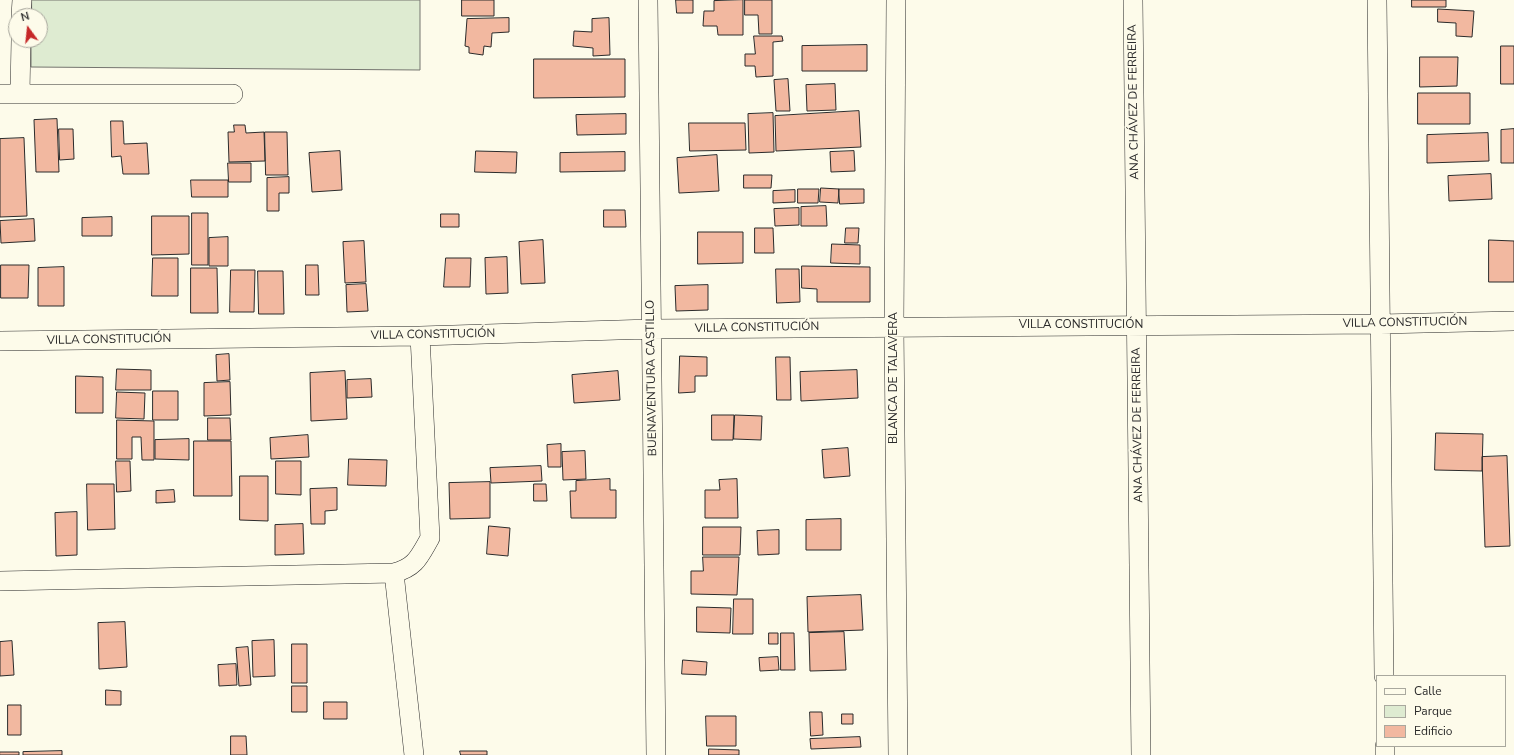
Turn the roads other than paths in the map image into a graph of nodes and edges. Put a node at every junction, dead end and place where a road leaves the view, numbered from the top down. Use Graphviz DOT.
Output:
graph roads {
  1 [pos="648,0"];
  2 [pos="896,0"];
  3 [pos="1133,0"];
  4 [pos="1377,0"];
  5 [pos="21,48"];
  6 [pos="20,93"];
  7 [pos="0,94"];
  8 [pos="233,94"];
  9 [pos="1514,321"];
  10 [pos="1380,324"];
  11 [pos="1137,325"];
  12 [pos="894,326"];
  13 [pos="651,329"];
  14 [pos="420,336"];
  15 [pos="0,341"];
  16 [pos="394,573"];
  17 [pos="0,581"];
  18 [pos="1384,675"];
  19 [pos="414,755"];
  20 [pos="656,755"];
  21 [pos="898,755"];
  22 [pos="1141,755"];
  1 -- 13 [label="street, BUENAVENTURA CASTILLO"];
  2 -- 12 [label="street, BLANCA DE TALAVERA"];
  3 -- 11 [label="street, ANA CHÁVEZ DE FERREIRA"];
  4 -- 10 [label="street"];
  5 -- 6 [label="street"];
  6 -- 7 [label="street"];
  6 -- 8 [label="street"];
  9 -- 10 [label="street, VILLA CONSTITUCIÓN"];
  10 -- 11 [label="street, VILLA CONSTITUCIÓN"];
  10 -- 18 [label="street"];
  11 -- 12 [label="street, VILLA CONSTITUCIÓN"];
  11 -- 22 [label="street, ANA CHÁVEZ DE FERREIRA"];
  12 -- 13 [label="street, VILLA CONSTITUCIÓN"];
  12 -- 21 [label="street, BLANCA DE TALAVERA"];
  13 -- 14 [label="street, VILLA CONSTITUCIÓN"];
  13 -- 20 [label="street, BUENAVENTURA CASTILLO"];
  14 -- 15 [label="street, VILLA CONSTITUCIÓN"];
  14 -- 16 [label="street"];
  16 -- 17 [label="street"];
  16 -- 19 [label="street"];
}
